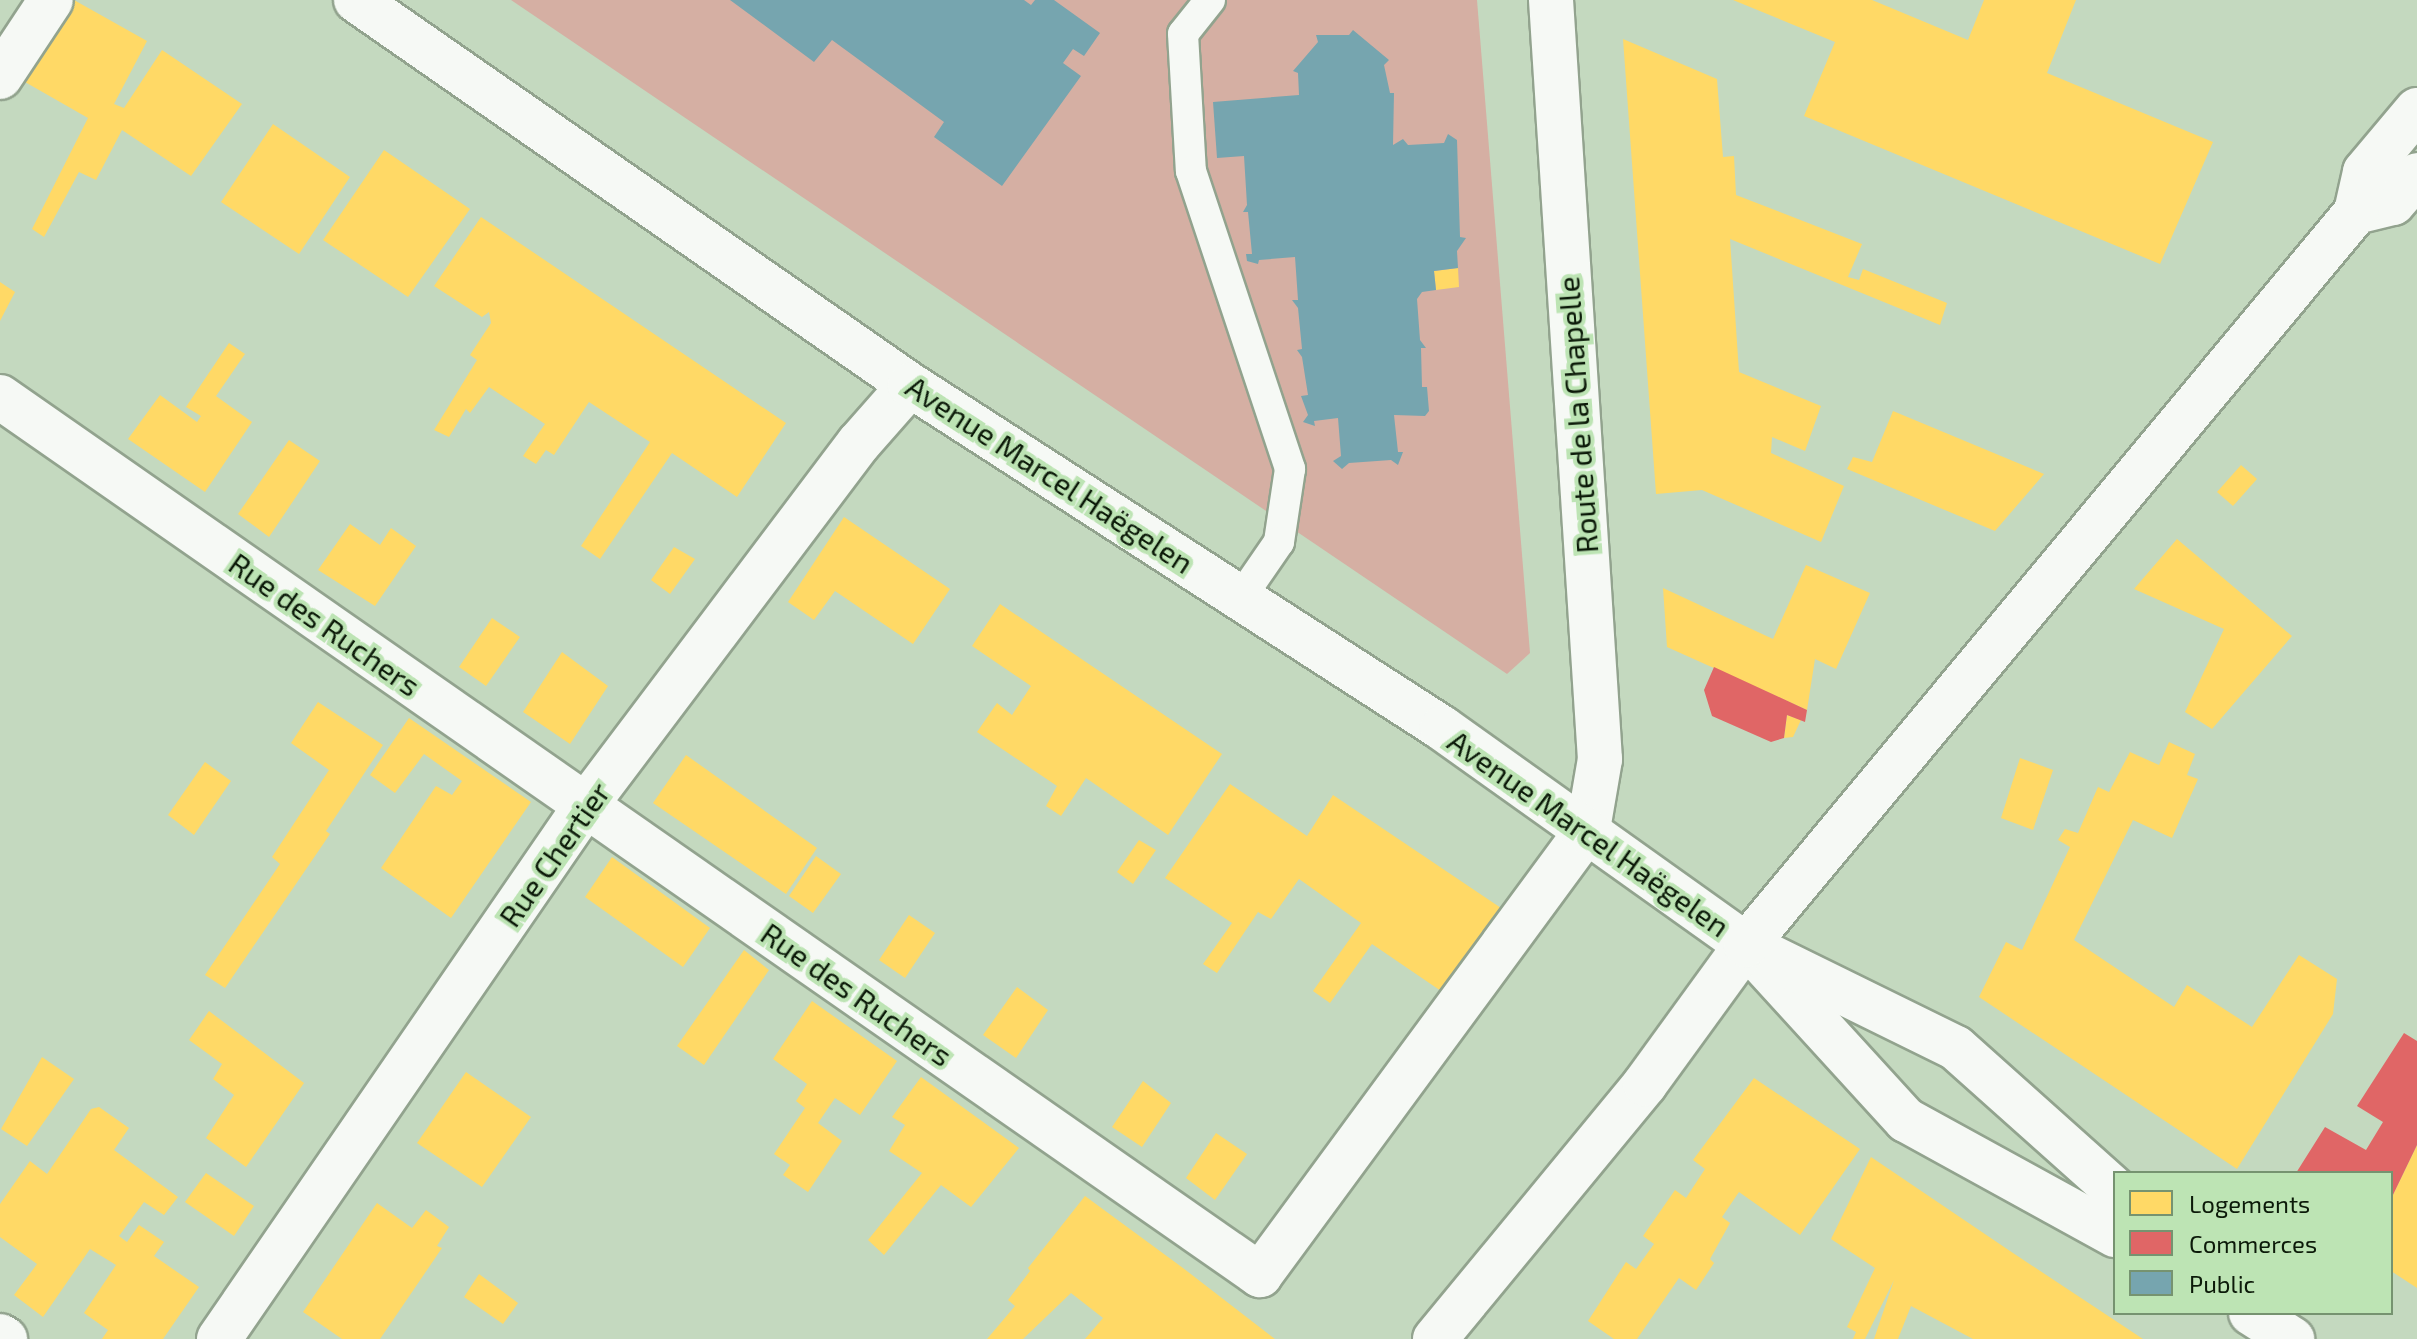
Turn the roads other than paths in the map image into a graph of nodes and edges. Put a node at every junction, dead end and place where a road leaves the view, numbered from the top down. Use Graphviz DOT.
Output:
graph roads {
  1 [pos="51,0"];
  2 [pos="356,0"];
  3 [pos="1551,0"];
  4 [pos="1194,5"];
  5 [pos="0,77"];
  6 [pos="2417,110"];
  7 [pos="2417,175"];
  8 [pos="2356,212"];
  9 [pos="910,385"];
  10 [pos="0,397"];
  11 [pos="1241,597"];
  12 [pos="586,805"];
  13 [pos="1588,829"];
  14 [pos="1746,945"];
  15 [pos="2113,1188"];
  16 [pos="2113,1234"];
  17 [pos="0,1336"];
  18 [pos="5,1339"];
  19 [pos="219,1339"];
  20 [pos="1435,1339"];
  1 -- 5 [label="main road"];
  2 -- 9 [label="main road, Avenue Marcel Haëgelen"];
  3 -- 13 [label="main road, Route de la Chapelle"];
  4 -- 11 [label="lane"];
  6 -- 8 [label="main road"];
  7 -- 8 [label="main road"];
  8 -- 14 [label="main road"];
  9 -- 11 [label="main road, Avenue Marcel Haëgelen"];
  9 -- 12 [label="main road, Rue Chertier"];
  10 -- 12 [label="main road, Rue des Ruchers"];
  11 -- 13 [label="main road, Avenue Marcel Haëgelen"];
  12 -- 13 [label="main road, Rue des Ruchers"];
  12 -- 19 [label="main road, Rue Chertier"];
  13 -- 14 [label="main road, Avenue Marcel Haëgelen"];
  14 -- 15 [label="main road"];
  14 -- 16 [label="main road"];
  14 -- 20 [label="main road"];
  17 -- 18 [label="main road"];
}
